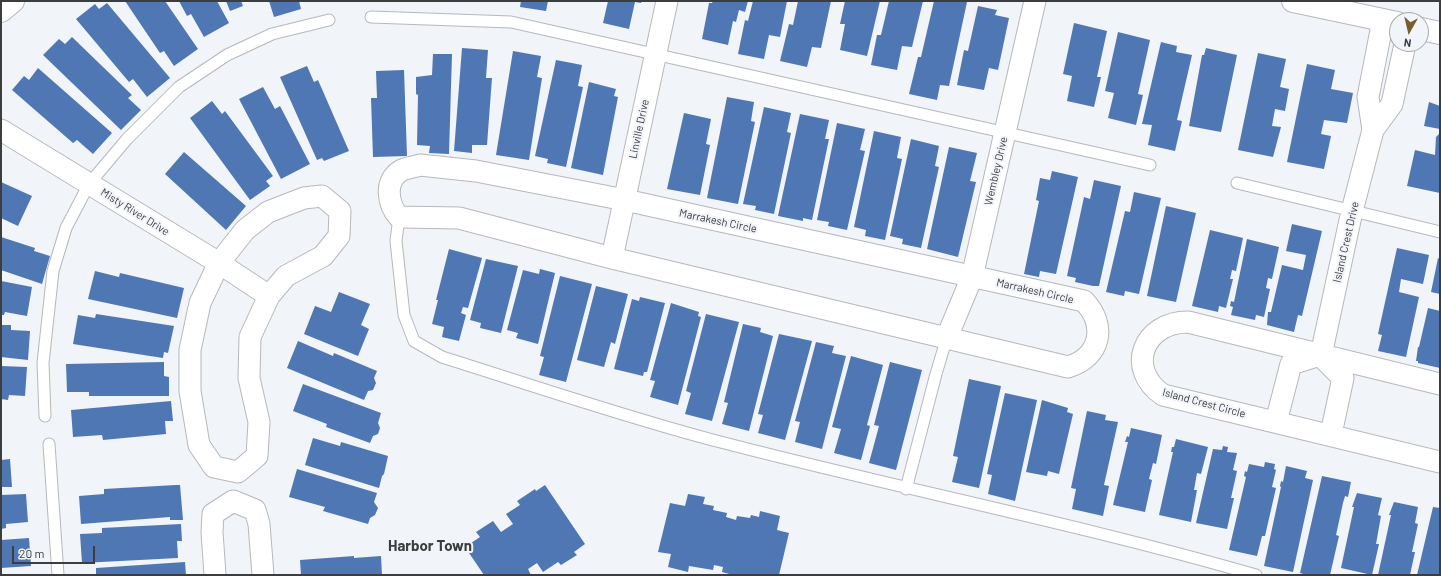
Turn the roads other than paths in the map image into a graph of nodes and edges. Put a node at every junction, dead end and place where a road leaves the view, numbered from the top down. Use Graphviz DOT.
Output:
graph roads {
  1 [pos="13,1"];
  2 [pos="667,1"];
  3 [pos="1035,1"];
  4 [pos="1293,1"];
  5 [pos="1,11"];
  6 [pos="371,17"];
  7 [pos="330,20"];
  8 [pos="1389,22"];
  9 [pos="1389,25"];
  10 [pos="1429,31"];
  11 [pos="1440,33"];
  12 [pos="1403,52"];
  13 [pos="655,54"];
  14 [pos="1,130"];
  15 [pos="1373,130"];
  16 [pos="1005,133"];
  17 [pos="1150,165"];
  18 [pos="1237,183"];
  19 [pos="89,184"];
  20 [pos="625,200"];
  21 [pos="1352,211"];
  22 [pos="399,217"];
  23 [pos="1440,232"];
  24 [pos="612,258"];
  25 [pos="219,263"];
  26 [pos="972,276"];
  27 [pos="269,296"];
  28 [pos="947,337"];
  29 [pos="1321,355"];
  30 [pos="1440,384"];
  31 [pos="45,416"];
  32 [pos="1276,422"];
  33 [pos="1330,434"];
  34 [pos="49,444"];
  35 [pos="1440,462"];
  36 [pos="906,488"];
  37 [pos="58,575"];
  38 [pos="215,575"];
  39 [pos="263,575"];
  40 [pos="1256,575"];
  1 -- 5 [label="street"];
  2 -- 13 [label="street, Linville Drive"];
  3 -- 16 [label="street, Wembley Drive"];
  4 -- 8 [label="street"];
  6 -- 13 [label="lane"];
  7 -- 19 [label="lane"];
  9 -- 15 [label="street, Island Crest Drive"];
  10 -- 11 [label="street"];
  12 -- 15 [label="street, Island Crest Drive"];
  13 -- 16 [label="lane"];
  13 -- 20 [label="street, Linville Drive"];
  14 -- 19 [label="street, Misty River Drive"];
  15 -- 21 [label="street, Island Crest Drive"];
  16 -- 17 [label="lane"];
  16 -- 26 [label="street, Wembley Drive"];
  18 -- 21 [label="lane"];
  19 -- 25 [label="street, Misty River Drive"];
  19 -- 31 [label="lane"];
  20 -- 22 [label="street, Marrakesh Circle"];
  20 -- 24 [label="street, Linville Drive"];
  20 -- 26 [label="street, Marrakesh Circle"];
  21 -- 23 [label="lane"];
  21 -- 29 [label="street, Island Crest Drive"];
  22 -- 24 [label="street, Marrakesh Circle"];
  22 -- 36 [label="lane"];
  24 -- 28 [label="street, Marrakesh Circle"];
  25 -- 27 [label="street, Misty River Drive"];
  25 -- 27 [label="street"];
  25 -- 27 [label="street"];
  26 -- 28 [label="street, Wembley Drive"];
  26 -- 28 [label="street, Marrakesh Circle"];
  28 -- 36 [label="lane"];
  29 -- 30 [label="street, Island Crest Circle"];
  29 -- 32 [label="street"];
  29 -- 32 [label="street, Island Crest Circle"];
  29 -- 33 [label="street"];
  32 -- 33 [label="street, Island Crest Circle"];
  33 -- 35 [label="street, Island Crest Circle"];
  34 -- 37 [label="lane"];
  36 -- 40 [label="lane"];
  38 -- 39 [label="street"];
}
